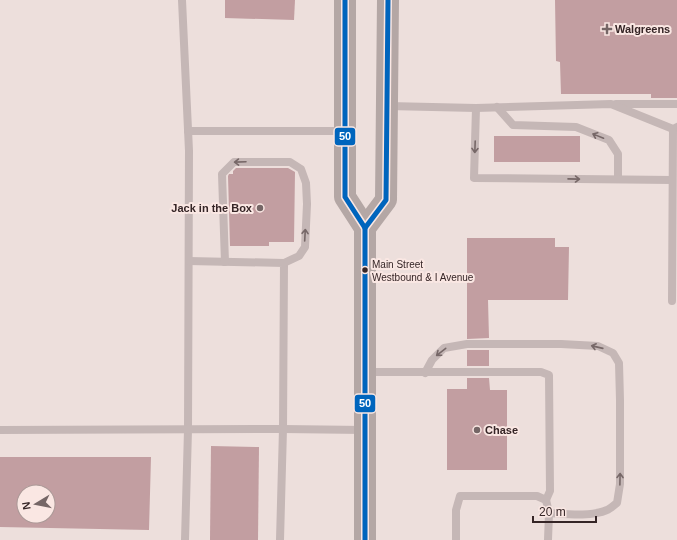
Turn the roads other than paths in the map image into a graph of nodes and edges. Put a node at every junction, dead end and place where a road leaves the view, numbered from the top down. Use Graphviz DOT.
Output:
graph roads {
  1 [pos="182,0"];
  2 [pos="345,0"];
  3 [pos="388,0"];
  4 [pos="611,104"];
  5 [pos="677,104"];
  6 [pos="387,106"];
  7 [pos="498,107"];
  8 [pos="476,108"];
  9 [pos="675,128"];
  10 [pos="188,131"];
  11 [pos="345,131"];
  12 [pos="618,179"];
  13 [pos="672,180"];
  14 [pos="365,228"];
  15 [pos="189,261"];
  16 [pos="224,262"];
  17 [pos="284,263"];
  18 [pos="672,301"];
  19 [pos="365,372"];
  20 [pos="425,373"];
  21 [pos="283,429"];
  22 [pos="0,430"];
  23 [pos="188,430"];
  24 [pos="365,430"];
  25 [pos="546,500"];
  26 [pos="549,513"];
  27 [pos="184,540"];
  28 [pos="280,540"];
  29 [pos="365,540"];
  30 [pos="456,540"];
  31 [pos="548,540"];
  1 -- 10 [label="lane"];
  2 -- 11 [label="main road"];
  3 -- 6 [label="main road"];
  4 -- 5 [label="lane"];
  4 -- 7 [label="lane"];
  4 -- 9 [label="lane"];
  6 -- 8 [label="lane"];
  6 -- 14 [label="main road"];
  7 -- 8 [label="lane"];
  12 -- 7 [label="lane, one-way"];
  8 -- 12 [label="lane, one-way"];
  9 -- 13 [label="lane"];
  10 -- 11 [label="lane"];
  10 -- 15 [label="lane"];
  11 -- 14 [label="main road"];
  12 -- 13 [label="lane"];
  13 -- 18 [label="lane"];
  14 -- 19 [label="main road"];
  15 -- 16 [label="lane"];
  15 -- 23 [label="lane"];
  16 -- 17 [label="lane"];
  17 -- 16 [label="lane, one-way"];
  17 -- 21 [label="lane"];
  19 -- 20 [label="lane"];
  19 -- 24 [label="main road"];
  20 -- 25 [label="lane"];
  26 -- 20 [label="lane, one-way"];
  21 -- 23 [label="lane"];
  21 -- 24 [label="lane"];
  21 -- 28 [label="lane"];
  22 -- 23 [label="lane"];
  23 -- 27 [label="lane"];
  24 -- 29 [label="main road"];
  25 -- 26 [label="lane"];
  25 -- 30 [label="lane"];
  26 -- 31 [label="lane"];
}
